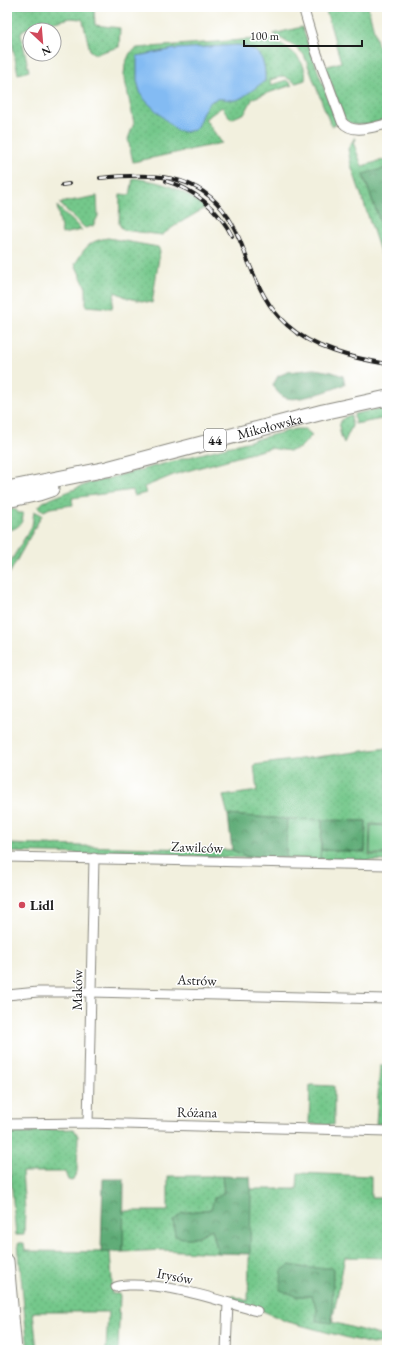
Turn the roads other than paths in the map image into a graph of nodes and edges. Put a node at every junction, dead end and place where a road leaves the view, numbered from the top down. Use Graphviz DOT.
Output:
graph roads {
  1 [pos="303,7"];
  2 [pos="387,124"];
  3 [pos="387,398"];
  4 [pos="107,469"];
  5 [pos="7,489"];
  6 [pos="7,500"];
  7 [pos="7,857"];
  8 [pos="94,858"];
  9 [pos="387,865"];
  10 [pos="91,992"];
  11 [pos="7,995"];
  12 [pos="387,999"];
  13 [pos="88,1123"];
  14 [pos="7,1124"];
  15 [pos="387,1131"];
  16 [pos="7,1261"];
  17 [pos="116,1286"];
  18 [pos="228,1303"];
  19 [pos="257,1311"];
  20 [pos="15,1350"];
  21 [pos="226,1350"];
  1 -- 2 [label="street"];
  3 -- 4 [label="main road, Mikołowska / 44"];
  4 -- 5 [label="main road, Mikołowska / 44"];
  4 -- 6 [label="main road, Mikołowska / 44"];
  7 -- 8 [label="street, Zawilców"];
  8 -- 9 [label="street, Zawilców"];
  8 -- 10 [label="street, Maków"];
  10 -- 11 [label="street, Astrów"];
  10 -- 12 [label="street, Astrów"];
  10 -- 13 [label="street, Maków"];
  13 -- 14 [label="street, Różana"];
  13 -- 15 [label="street, Różana"];
  16 -- 20 [label="main road"];
  17 -- 18 [label="street, Irysów"];
  18 -- 19 [label="street, Irysów"];
  18 -- 21 [label="street"];
}
